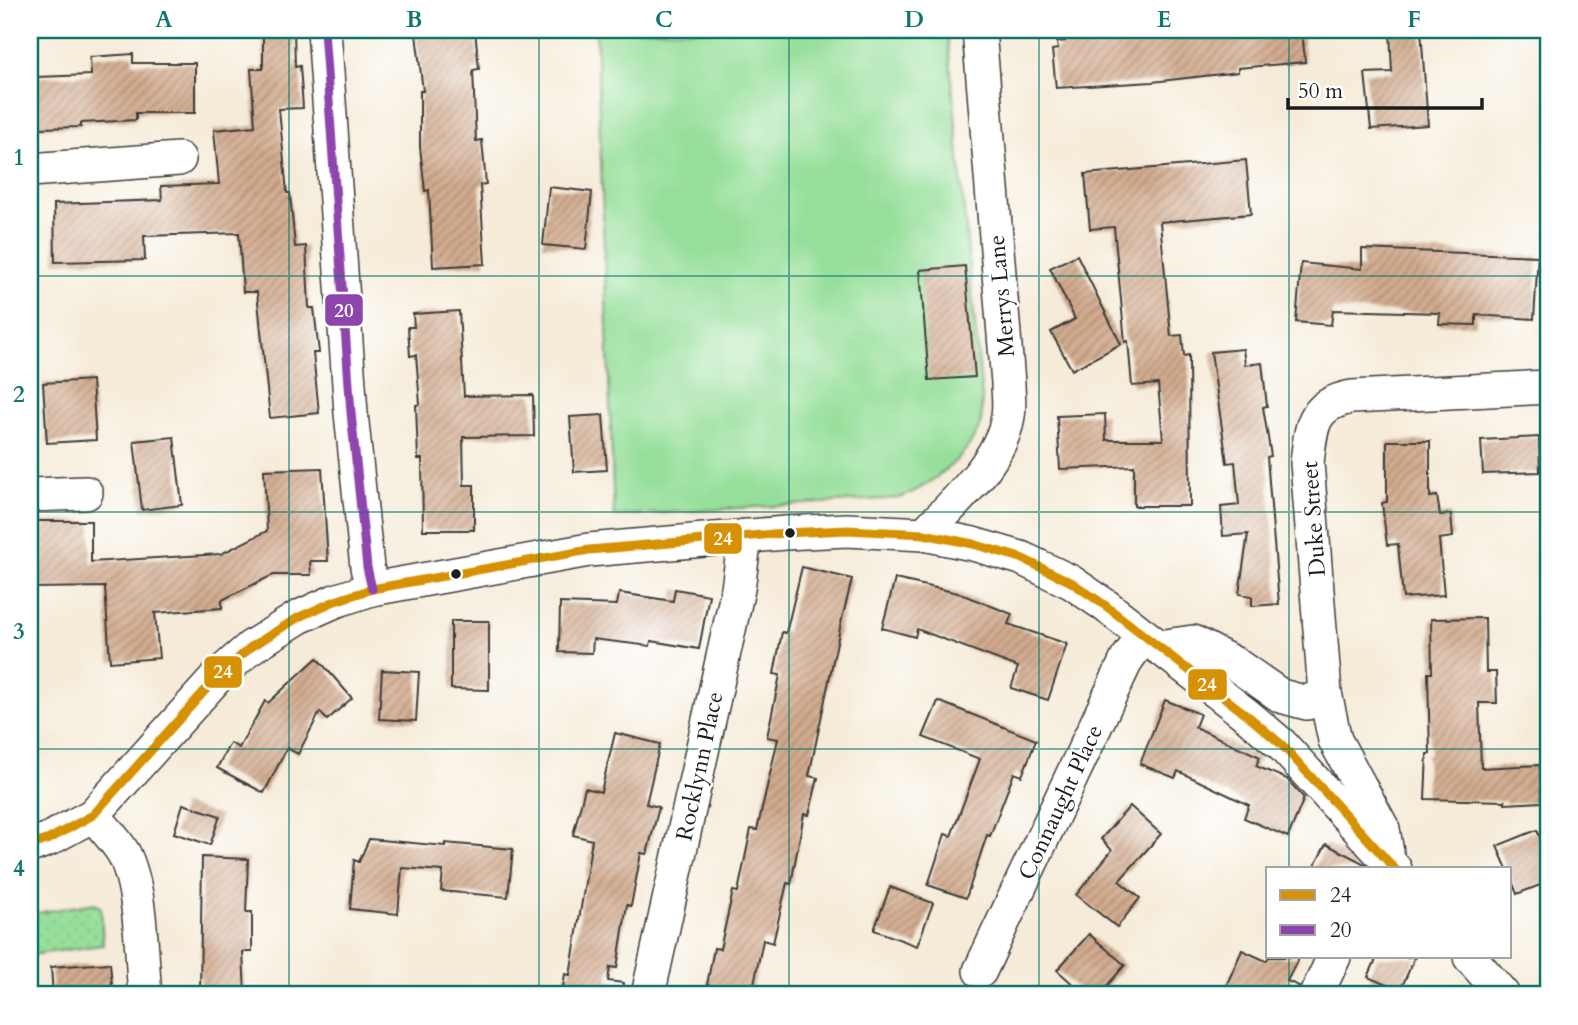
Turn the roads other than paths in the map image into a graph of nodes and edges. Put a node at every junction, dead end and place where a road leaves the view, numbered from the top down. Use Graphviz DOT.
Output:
graph roads {
  1 [pos="324,30"];
  2 [pos="979,30"];
  3 [pos="179,159"];
  4 [pos="30,170"];
  5 [pos="1548,387"];
  6 [pos="86,494"];
  7 [pos="30,495"];
  8 [pos="924,534"];
  9 [pos="745,536"];
  10 [pos="372,589"];
  11 [pos="1151,641"];
  12 [pos="1325,693"];
  13 [pos="93,815"];
  14 [pos="30,846"];
  15 [pos="1388,867"];
  16 [pos="1334,958"];
  17 [pos="1471,958"];
  18 [pos="980,971"];
  19 [pos="145,995"];
  20 [pos="648,995"];
  21 [pos="1316,995"];
  22 [pos="1503,995"];
  1 -- 10 [label="street"];
  2 -- 8 [label="street, Merrys Lane"];
  3 -- 4 [label="street"];
  5 -- 12 [label="street, Duke Street"];
  6 -- 7 [label="street"];
  8 -- 9 [label="street"];
  8 -- 11 [label="street"];
  9 -- 10 [label="street"];
  9 -- 20 [label="street, Rocklynn Place"];
  10 -- 13 [label="street"];
  11 -- 12 [label="street"];
  11 -- 15 [label="street"];
  11 -- 18 [label="street, Connaught Place"];
  12 -- 15 [label="street, Duke Street"];
  13 -- 14 [label="street"];
  13 -- 19 [label="street"];
  16 -- 21 [label="street"];
  17 -- 22 [label="street"];
}
